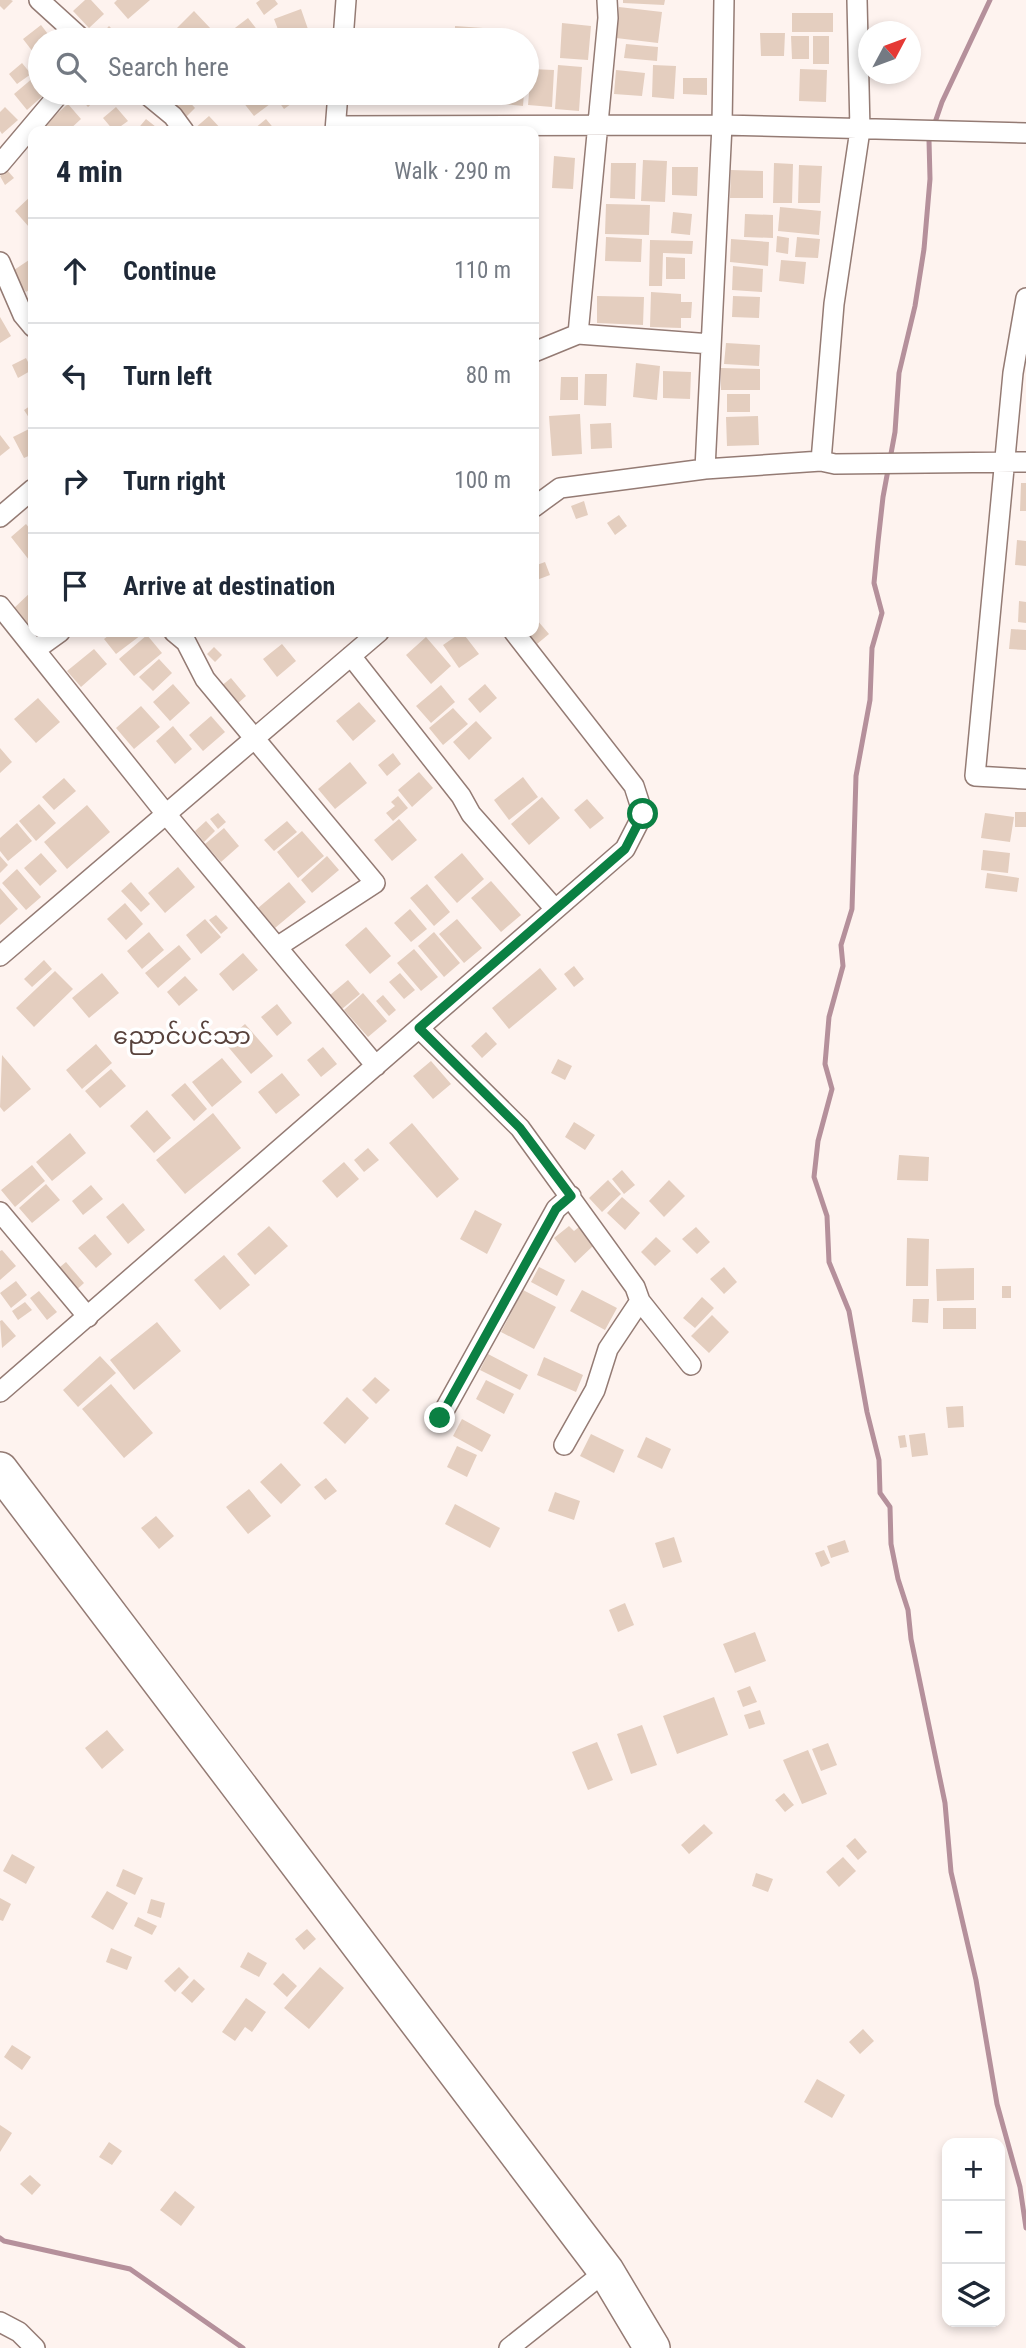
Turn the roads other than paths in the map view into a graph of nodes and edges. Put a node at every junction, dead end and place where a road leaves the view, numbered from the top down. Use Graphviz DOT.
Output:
graph roads {
  1 [pos="39,0"];
  2 [pos="346,0"];
  3 [pos="607,0"];
  4 [pos="724,0"];
  5 [pos="858,0"];
  6 [pos="70,28"];
  7 [pos="344,28"];
  8 [pos="50,105"];
  9 [pos="160,105"];
  10 [pos="337,105"];
  11 [pos="597,125"];
  12 [pos="722,125"];
  13 [pos="32,126"];
  14 [pos="180,126"];
  15 [pos="335,126"];
  16 [pos="532,126"];
  17 [pos="860,130"];
  18 [pos="28,131"];
  19 [pos="1026,133"];
  20 [pos="0,164"];
  21 [pos="0,262"];
  22 [pos="1026,298"];
  23 [pos="28,321"];
  24 [pos="578,334"];
  25 [pos="711,344"];
  26 [pos="539,350"];
  27 [pos="821,461"];
  28 [pos="1004,462"];
  29 [pos="1026,462"];
  30 [pos="705,469"];
  31 [pos="28,493"];
  32 [pos="539,503"];
  33 [pos="0,517"];
  34 [pos="0,606"];
  35 [pos="53,637"];
  36 [pos="186,637"];
  37 [pos="373,637"];
  38 [pos="518,637"];
  39 [pos="35,650"];
  40 [pos="351,656"];
  41 [pos="255,738"];
  42 [pos="1026,779"];
  43 [pos="166,814"];
  44 [pos="555,909"];
  45 [pos="276,947"];
  46 [pos="0,956"];
  47 [pos="419,1028"];
  48 [pos="376,1066"];
  49 [pos="571,1196"];
  50 [pos="0,1212"];
  51 [pos="640,1301"];
  52 [pos="88,1317"];
  53 [pos="691,1365"];
  54 [pos="0,1392"];
  55 [pos="440,1418"];
  56 [pos="564,1446"];
  57 [pos="0,1470"];
  58 [pos="606,2271"];
  59 [pos="0,2322"];
  60 [pos="35,2348"];
  61 [pos="509,2348"];
  62 [pos="652,2348"];
  1 -- 6 [label="street"];
  2 -- 7 [label="street"];
  3 -- 11 [label="street"];
  4 -- 12 [label="street"];
  5 -- 17 [label="street"];
  8 -- 13 [label="street"];
  9 -- 14 [label="street"];
  10 -- 15 [label="street"];
  11 -- 12 [label="street"];
  11 -- 16 [label="street"];
  11 -- 24 [label="street"];
  12 -- 17 [label="street"];
  12 -- 25 [label="street"];
  17 -- 19 [label="street"];
  17 -- 27 [label="street"];
  18 -- 20 [label="street"];
  21 -- 23 [label="street"];
  22 -- 28 [label="street"];
  24 -- 25 [label="street"];
  24 -- 26 [label="street"];
  25 -- 30 [label="street"];
  27 -- 28 [label="street"];
  27 -- 30 [label="street"];
  28 -- 29 [label="street"];
  28 -- 42 [label="street"];
  30 -- 32 [label="street"];
  31 -- 33 [label="street"];
  34 -- 39 [label="street"];
  35 -- 39 [label="street"];
  36 -- 41 [label="street"];
  37 -- 40 [label="street"];
  38 -- 44 [label="street"];
  39 -- 43 [label="street"];
  40 -- 41 [label="street"];
  40 -- 44 [label="street"];
  41 -- 43 [label="street"];
  41 -- 45 [label="street"];
  43 -- 45 [label="street"];
  43 -- 46 [label="street"];
  44 -- 47 [label="street"];
  45 -- 48 [label="street"];
  47 -- 48 [label="street"];
  47 -- 49 [label="street"];
  48 -- 52 [label="street"];
  49 -- 51 [label="street"];
  49 -- 55 [label="street"];
  50 -- 52 [label="street"];
  51 -- 53 [label="street"];
  51 -- 56 [label="street"];
  52 -- 54 [label="street"];
  57 -- 58 [label="highway"];
  58 -- 61 [label="street"];
  58 -- 62 [label="highway"];
  59 -- 60 [label="street"];
}
